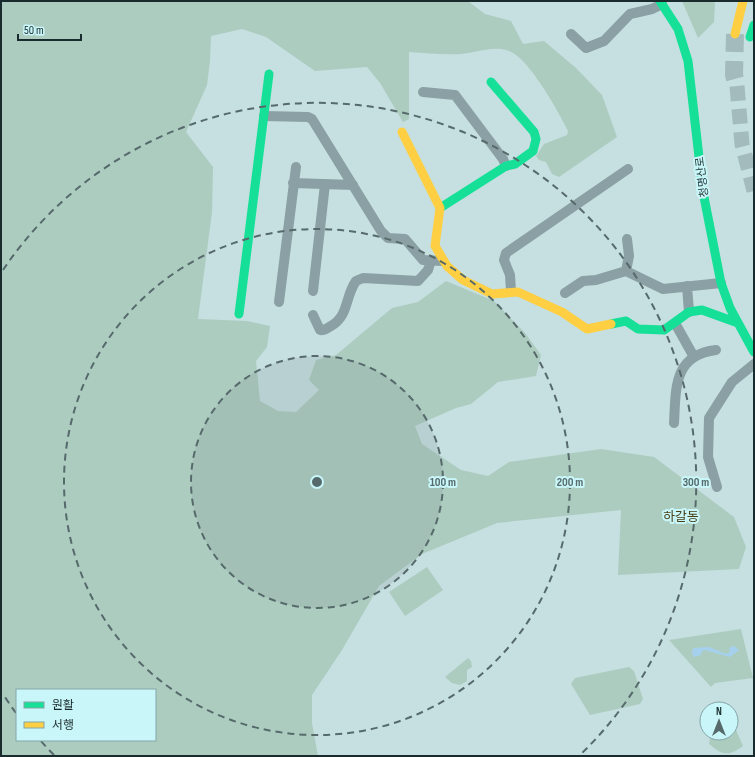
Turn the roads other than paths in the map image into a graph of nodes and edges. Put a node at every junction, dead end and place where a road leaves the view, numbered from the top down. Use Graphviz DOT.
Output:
graph roads {
  1 [pos="737,1"];
  2 [pos="743,1"];
  3 [pos="661,3"];
  4 [pos="751,16"];
  5 [pos="754,25"];
  6 [pos="571,34"];
  7 [pos="269,74"];
  8 [pos="491,82"];
  9 [pos="423,92"];
  10 [pos="264,116"];
  11 [pos="402,132"];
  12 [pos="506,166"];
  13 [pos="296,167"];
  14 [pos="628,169"];
  15 [pos="293,183"];
  16 [pos="326,184"];
  17 [pos="353,185"];
  18 [pos="440,208"];
  19 [pos="627,239"];
  20 [pos="432,260"];
  21 [pos="443,261"];
  22 [pos="626,271"];
  23 [pos="721,283"];
  24 [pos="687,286"];
  25 [pos="313,291"];
  26 [pos="511,291"];
  27 [pos="565,293"];
  28 [pos="279,302"];
  29 [pos="689,312"];
  30 [pos="239,314"];
  31 [pos="313,315"];
  32 [pos="674,323"];
  33 [pos="738,323"];
  34 [pos="716,350"];
  35 [pos="754,352"];
  36 [pos="694,357"];
  37 [pos="754,364"];
  38 [pos="674,423"];
  39 [pos="717,487"];
  1 -- 2 [label="main road"];
  3 -- 6 [label="street"];
  3 -- 23 [label="main road, 청명산로"];
  4 -- 5 [label="main road"];
  7 -- 10 [label="main road"];
  8 -- 12 [label="main road"];
  9 -- 12 [label="street"];
  10 -- 17 [label="street"];
  10 -- 30 [label="main road"];
  11 -- 18 [label="main road"];
  12 -- 18 [label="main road"];
  13 -- 15 [label="street"];
  14 -- 26 [label="street"];
  15 -- 16 [label="street"];
  15 -- 28 [label="street"];
  16 -- 17 [label="street"];
  16 -- 25 [label="street"];
  17 -- 20 [label="street"];
  18 -- 21 [label="main road"];
  19 -- 22 [label="street"];
  20 -- 21 [label="street"];
  20 -- 31 [label="street"];
  21 -- 26 [label="main road"];
  22 -- 24 [label="street"];
  22 -- 27 [label="street"];
  23 -- 24 [label="street"];
  23 -- 33 [label="main road, 청명산로"];
  24 -- 29 [label="street"];
  26 -- 32 [label="main road"];
  29 -- 32 [label="main road"];
  29 -- 33 [label="main road"];
  32 -- 36 [label="street"];
  33 -- 35 [label="main road, 청명산로"];
  34 -- 36 [label="street"];
  36 -- 38 [label="street"];
  37 -- 39 [label="street"];
}
